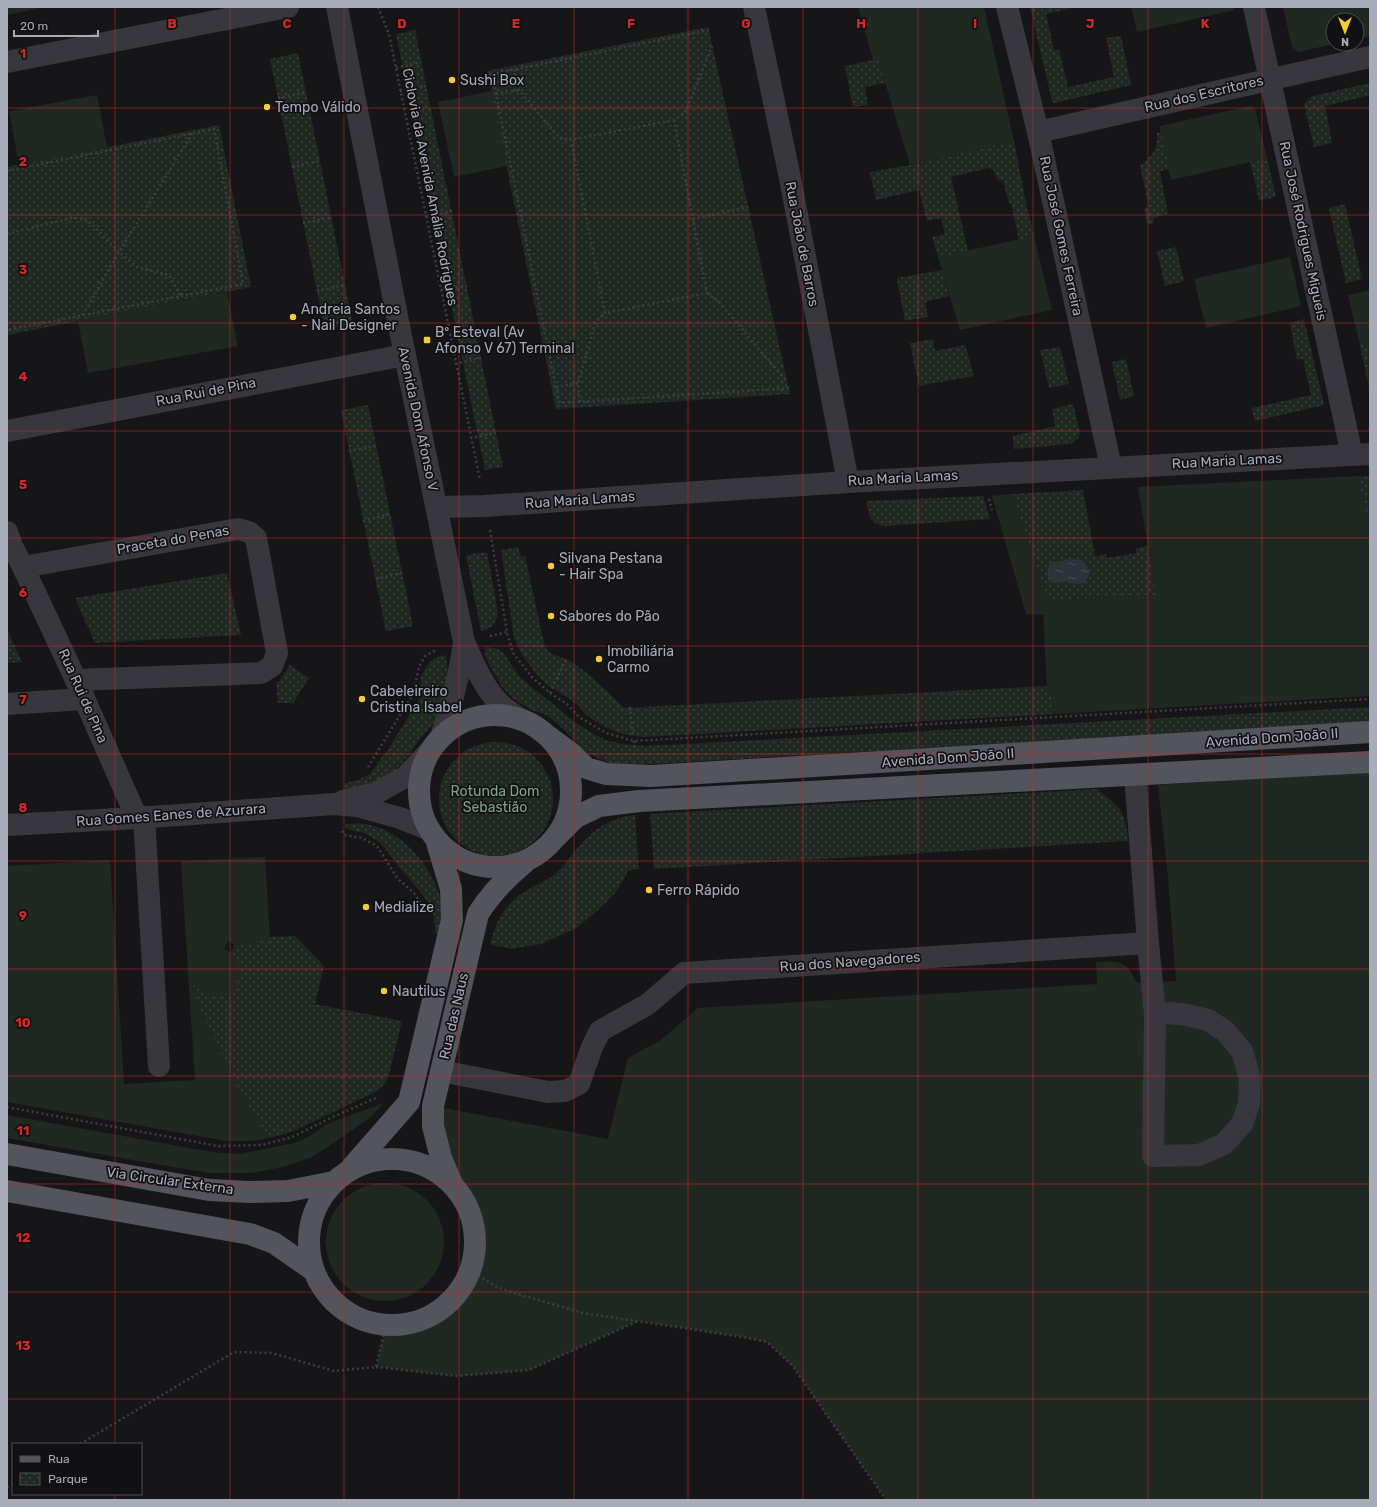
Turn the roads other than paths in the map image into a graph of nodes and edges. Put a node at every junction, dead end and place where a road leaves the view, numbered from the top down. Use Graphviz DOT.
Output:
graph roads {
  1 [pos="288,7"];
  2 [pos="337,7"];
  3 [pos="754,7"];
  4 [pos="1007,7"];
  5 [pos="1254,7"];
  6 [pos="1370,57"];
  7 [pos="7,62"];
  8 [pos="1270,80"];
  9 [pos="1038,132"];
  10 [pos="405,354"];
  11 [pos="7,431"];
  12 [pos="1361,454"];
  13 [pos="1111,467"];
  14 [pos="848,482"];
  15 [pos="436,507"];
  16 [pos="7,532"];
  17 [pos="23,566"];
  18 [pos="464,642"];
  19 [pos="80,690"];
  20 [pos="7,704"];
  21 [pos="522,720"];
  22 [pos="541,731"];
  23 [pos="1370,732"];
  24 [pos="436,744"];
  25 [pos="1370,762"];
  26 [pos="1135,775"];
  27 [pos="334,804"];
  28 [pos="140,817"];
  29 [pos="7,825"];
  30 [pos="433,835"];
  31 [pos="557,836"];
  32 [pos="525,862"];
  33 [pos="1148,943"];
  34 [pos="1155,1014"];
  35 [pos="159,1066"];
  36 [pos="441,1071"];
  37 [pos="7,1154"];
  38 [pos="341,1176"];
  39 [pos="452,1185"];
  40 [pos="7,1192"];
  41 [pos="313,1270"];
  1 -- 7 [label="street"];
  2 -- 10 [label="street, Avenida Dom Afonso V"];
  3 -- 14 [label="street, Rua João de Barros"];
  4 -- 9 [label="street, Rua José Gomes Ferreira"];
  5 -- 8 [label="street, Rua José Rodrigues Migueis"];
  6 -- 8 [label="street, Rua dos Escritores"];
  8 -- 9 [label="street, Rua dos Escritores"];
  8 -- 12 [label="street, Rua José Rodrigues Migueis"];
  9 -- 13 [label="street, Rua José Gomes Ferreira"];
  10 -- 11 [label="street, Rua Rui de Pina"];
  10 -- 15 [label="street, Avenida Dom Afonso V"];
  12 -- 13 [label="street, Rua Maria Lamas"];
  13 -- 14 [label="street, Rua Maria Lamas"];
  14 -- 15 [label="street, Rua Maria Lamas"];
  15 -- 18 [label="street, Avenida Dom Afonso V"];
  16 -- 17 [label="street, Rua Rui de Pina"];
  17 -- 19 [label="street, Rua Rui de Pina"];
  17 -- 19 [label="street, Praceta do Penas"];
  18 -- 21 [label="street, Avenida Dom Afonso V"];
  18 -- 24 [label="street, Avenida Dom Afonso V"];
  19 -- 20 [label="street"];
  19 -- 28 [label="street, Rua Rui de Pina"];
  21 -- 22 [label="main road"];
  21 -- 24 [label="main road"];
  22 -- 23 [label="main road, Avenida Dom João II"];
  22 -- 31 [label="main road"];
  24 -- 27 [label="street, Rua Gomes Eanes de Azurara"];
  24 -- 30 [label="main road, Rua das Naus"];
  25 -- 26 [label="main road, Avenida Dom João II"];
  26 -- 31 [label="main road, Avenida Dom João II"];
  26 -- 33 [label="street"];
  27 -- 28 [label="street, Rua Gomes Eanes de Azurara"];
  27 -- 30 [label="street, Rua Gomes Eanes de Azurara"];
  28 -- 29 [label="street, Rua Gomes Eanes de Azurara"];
  28 -- 35 [label="street"];
  30 -- 32 [label="main road"];
  30 -- 38 [label="main road, Rua das Naus"];
  31 -- 32 [label="main road"];
  32 -- 36 [label="main road, Rua das Naus"];
  33 -- 34 [label="street"];
  33 -- 36 [label="street, Rua dos Navegadores"];
  34 -- 34 [label="street"];
  36 -- 39 [label="main road, Rua das Naus"];
  37 -- 38 [label="main road, Via Circular Externa"];
  38 -- 39 [label="main road, Via Circular Externa"];
  38 -- 41 [label="main road, Rua das Naus"];
  39 -- 41 [label="main road"];
  40 -- 41 [label="main road"];
}
